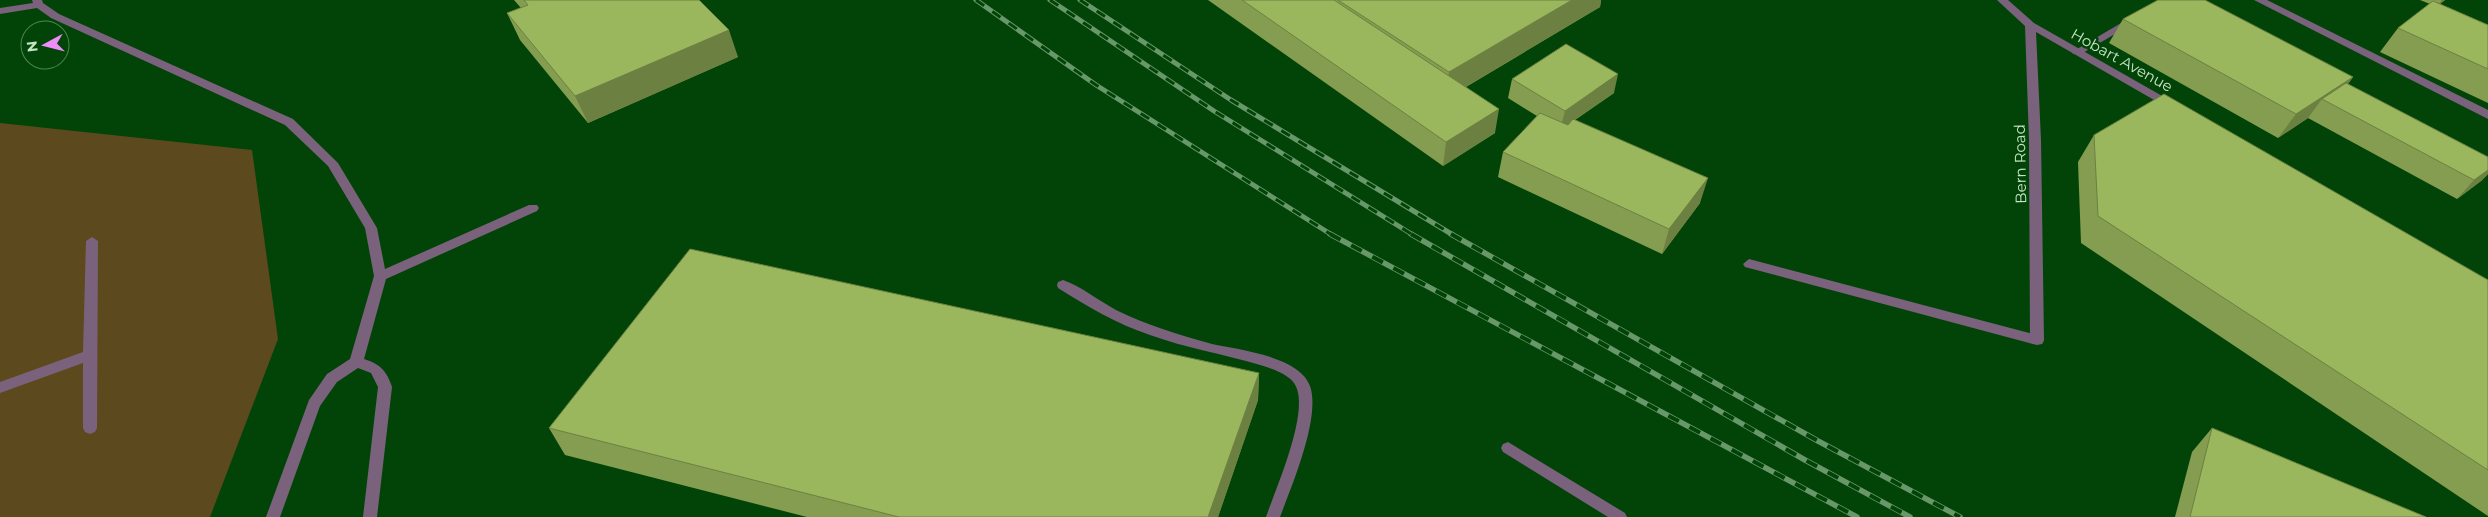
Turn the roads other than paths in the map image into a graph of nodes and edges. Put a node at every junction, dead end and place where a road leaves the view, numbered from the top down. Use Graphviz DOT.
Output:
graph roads {
  1 [pos="2002,0"];
  2 [pos="2259,0"];
  3 [pos="38,3"];
  4 [pos="0,11"];
  5 [pos="2144,14"];
  6 [pos="2030,25"];
  7 [pos="2077,52"];
  8 [pos="2180,109"];
  9 [pos="2488,115"];
  10 [pos="533,208"];
  11 [pos="92,241"];
  12 [pos="1749,264"];
  13 [pos="380,276"];
  14 [pos="1063,284"];
  15 [pos="90,355"];
  16 [pos="356,362"];
  17 [pos="0,388"];
  18 [pos="90,428"];
  19 [pos="1508,448"];
  20 [pos="273,517"];
  21 [pos="370,517"];
  22 [pos="1273,517"];
  23 [pos="1620,517"];
  1 -- 6 [label="street"];
  2 -- 9 [label="street"];
  3 -- 4 [label="street"];
  3 -- 13 [label="street"];
  5 -- 7 [label="street"];
  6 -- 7 [label="street, Hobart Avenue"];
  6 -- 12 [label="street, Bern Road"];
  7 -- 8 [label="street, Hobart Avenue"];
  10 -- 13 [label="street"];
  11 -- 15 [label="street"];
  13 -- 16 [label="street"];
  14 -- 22 [label="street"];
  15 -- 17 [label="street"];
  15 -- 18 [label="street"];
  16 -- 20 [label="street"];
  16 -- 21 [label="street"];
  19 -- 23 [label="street"];
}
